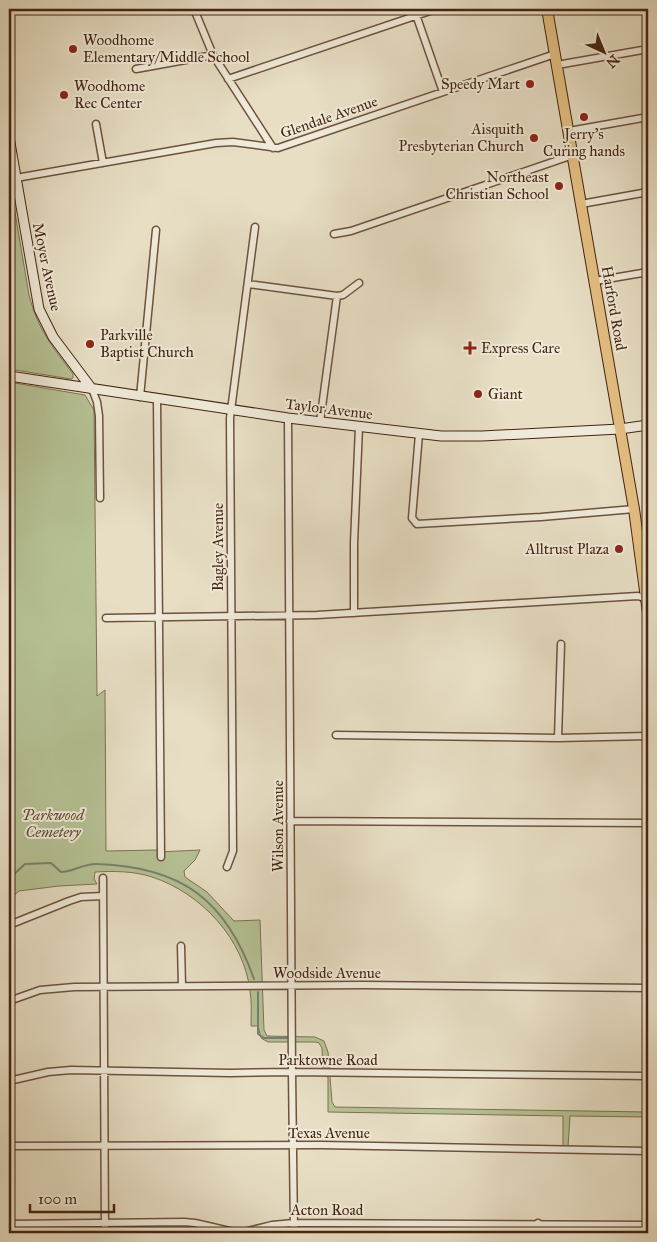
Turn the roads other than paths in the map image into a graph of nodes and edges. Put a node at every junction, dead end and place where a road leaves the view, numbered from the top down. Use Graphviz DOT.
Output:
graph roads {
  1 [pos="195,9"];
  2 [pos="436,9"];
  3 [pos="547,9"];
  4 [pos="415,12"];
  5 [pos="648,49"];
  6 [pos="555,54"];
  7 [pos="213,55"];
  8 [pos="557,65"];
  9 [pos="136,69"];
  10 [pos="228,79"];
  11 [pos="443,92"];
  12 [pos="648,117"];
  13 [pos="96,124"];
  14 [pos="569,131"];
  15 [pos="9,137"];
  16 [pos="273,148"];
  17 [pos="573,155"];
  18 [pos="103,163"];
  19 [pos="16,178"];
  20 [pos="648,192"];
  21 [pos="582,204"];
  22 [pos="255,227"];
  23 [pos="156,230"];
  24 [pos="334,234"];
  25 [pos="648,272"];
  26 [pos="595,281"];
  27 [pos="359,283"];
  28 [pos="248,284"];
  29 [pos="337,296"];
  30 [pos="9,376"];
  31 [pos="92,389"];
  32 [pos="140,396"];
  33 [pos="157,399"];
  34 [pos="231,410"];
  35 [pos="288,418"];
  36 [pos="320,422"];
  37 [pos="648,425"];
  38 [pos="359,427"];
  39 [pos="620,429"];
  40 [pos="419,434"];
  41 [pos="100,498"];
  42 [pos="634,509"];
  43 [pos="643,538"];
  44 [pos="647,599"];
  45 [pos="354,613"];
  46 [pos="648,613"];
  47 [pos="231,616"];
  48 [pos="290,616"];
  49 [pos="159,617"];
  50 [pos="106,618"];
  51 [pos="561,644"];
  52 [pos="336,735"];
  53 [pos="648,736"];
  54 [pos="558,738"];
  55 [pos="290,821"];
  56 [pos="648,822"];
  57 [pos="161,857"];
  58 [pos="227,867"];
  59 [pos="102,878"];
  60 [pos="103,896"];
  61 [pos="9,925"];
  62 [pos="181,946"];
  63 [pos="291,985"];
  64 [pos="182,986"];
  65 [pos="104,987"];
  66 [pos="648,988"];
  67 [pos="9,1001"];
  68 [pos="104,1070"];
  69 [pos="292,1072"];
  70 [pos="648,1076"];
  71 [pos="9,1080"];
  72 [pos="9,1146"];
  73 [pos="104,1146"];
  74 [pos="293,1146"];
  75 [pos="648,1151"];
  76 [pos="105,1222"];
  77 [pos="294,1222"];
  78 [pos="9,1224"];
  79 [pos="538,1224"];
  80 [pos="648,1225"];
  81 [pos="105,1233"];
  82 [pos="294,1233"];
  83 [pos="538,1233"];
  1 -- 7 [label="street"];
  2 -- 4 [label="street"];
  3 -- 6 [label="main road, Harford Road"];
  4 -- 10 [label="street"];
  4 -- 11 [label="street"];
  5 -- 8 [label="street"];
  6 -- 8 [label="main road, Harford Road"];
  6 -- 11 [label="street, Glendale Avenue"];
  7 -- 9 [label="street"];
  7 -- 10 [label="street"];
  8 -- 14 [label="main road, Harford Road"];
  10 -- 16 [label="street"];
  11 -- 16 [label="street, Glendale Avenue"];
  12 -- 14 [label="street"];
  13 -- 18 [label="street"];
  14 -- 17 [label="main road, Harford Road"];
  15 -- 19 [label="main road, Moyer Avenue"];
  16 -- 18 [label="street, Glendale Avenue"];
  17 -- 21 [label="main road, Harford Road"];
  17 -- 24 [label="street"];
  18 -- 19 [label="street, Glendale Avenue"];
  19 -- 31 [label="main road, Moyer Avenue"];
  20 -- 21 [label="street"];
  21 -- 26 [label="main road, Harford Road"];
  22 -- 28 [label="street, Bagley Avenue"];
  23 -- 32 [label="street"];
  25 -- 26 [label="street"];
  26 -- 39 [label="main road, Harford Road"];
  27 -- 29 [label="street"];
  28 -- 29 [label="street"];
  28 -- 34 [label="street, Bagley Avenue"];
  29 -- 36 [label="street"];
  30 -- 31 [label="main road, Taylor Avenue"];
  31 -- 32 [label="main road, Taylor Avenue"];
  31 -- 41 [label="street"];
  32 -- 33 [label="main road, Taylor Avenue"];
  33 -- 34 [label="main road, Taylor Avenue"];
  33 -- 49 [label="street"];
  34 -- 35 [label="main road, Taylor Avenue"];
  34 -- 47 [label="street, Bagley Avenue"];
  35 -- 36 [label="main road, Taylor Avenue"];
  35 -- 48 [label="street, Wilson Avenue"];
  36 -- 38 [label="main road, Taylor Avenue"];
  37 -- 39 [label="main road, Taylor Avenue"];
  38 -- 40 [label="main road, Taylor Avenue"];
  38 -- 45 [label="street"];
  39 -- 40 [label="main road, Taylor Avenue"];
  39 -- 42 [label="main road, Harford Road"];
  40 -- 42 [label="street"];
  42 -- 43 [label="main road, Harford Road"];
  43 -- 44 [label="main road, Harford Road"];
  44 -- 45 [label="street"];
  44 -- 46 [label="main road, Harford Road"];
  45 -- 48 [label="street"];
  47 -- 48 [label="street"];
  47 -- 49 [label="street"];
  47 -- 58 [label="street, Bagley Avenue"];
  48 -- 55 [label="street, Wilson Avenue"];
  49 -- 50 [label="street"];
  49 -- 57 [label="street"];
  51 -- 54 [label="street"];
  52 -- 54 [label="street"];
  53 -- 54 [label="street"];
  55 -- 56 [label="street"];
  55 -- 63 [label="street, Wilson Avenue"];
  59 -- 60 [label="street"];
  60 -- 61 [label="street"];
  60 -- 65 [label="street"];
  62 -- 64 [label="street"];
  63 -- 64 [label="street, Woodside Avenue"];
  63 -- 66 [label="street, Woodside Avenue"];
  63 -- 69 [label="street, Wilson Avenue"];
  64 -- 65 [label="street, Woodside Avenue"];
  65 -- 67 [label="street, Woodside Avenue"];
  65 -- 68 [label="street"];
  68 -- 69 [label="street, Parktowne Road"];
  68 -- 71 [label="street, Parktowne Road"];
  68 -- 73 [label="street"];
  69 -- 70 [label="street, Parktowne Road"];
  69 -- 74 [label="street, Wilson Avenue"];
  72 -- 73 [label="street, Texas Avenue"];
  73 -- 74 [label="street, Texas Avenue"];
  73 -- 76 [label="street"];
  74 -- 75 [label="street, Texas Avenue"];
  74 -- 77 [label="street, Wilson Avenue"];
  76 -- 77 [label="street, Acton Road"];
  76 -- 78 [label="street, Acton Road"];
  76 -- 81 [label="street"];
  77 -- 79 [label="street, Acton Road"];
  77 -- 82 [label="street, Wilson Avenue"];
  79 -- 80 [label="street, Acton Road"];
  79 -- 83 [label="street"];
}
